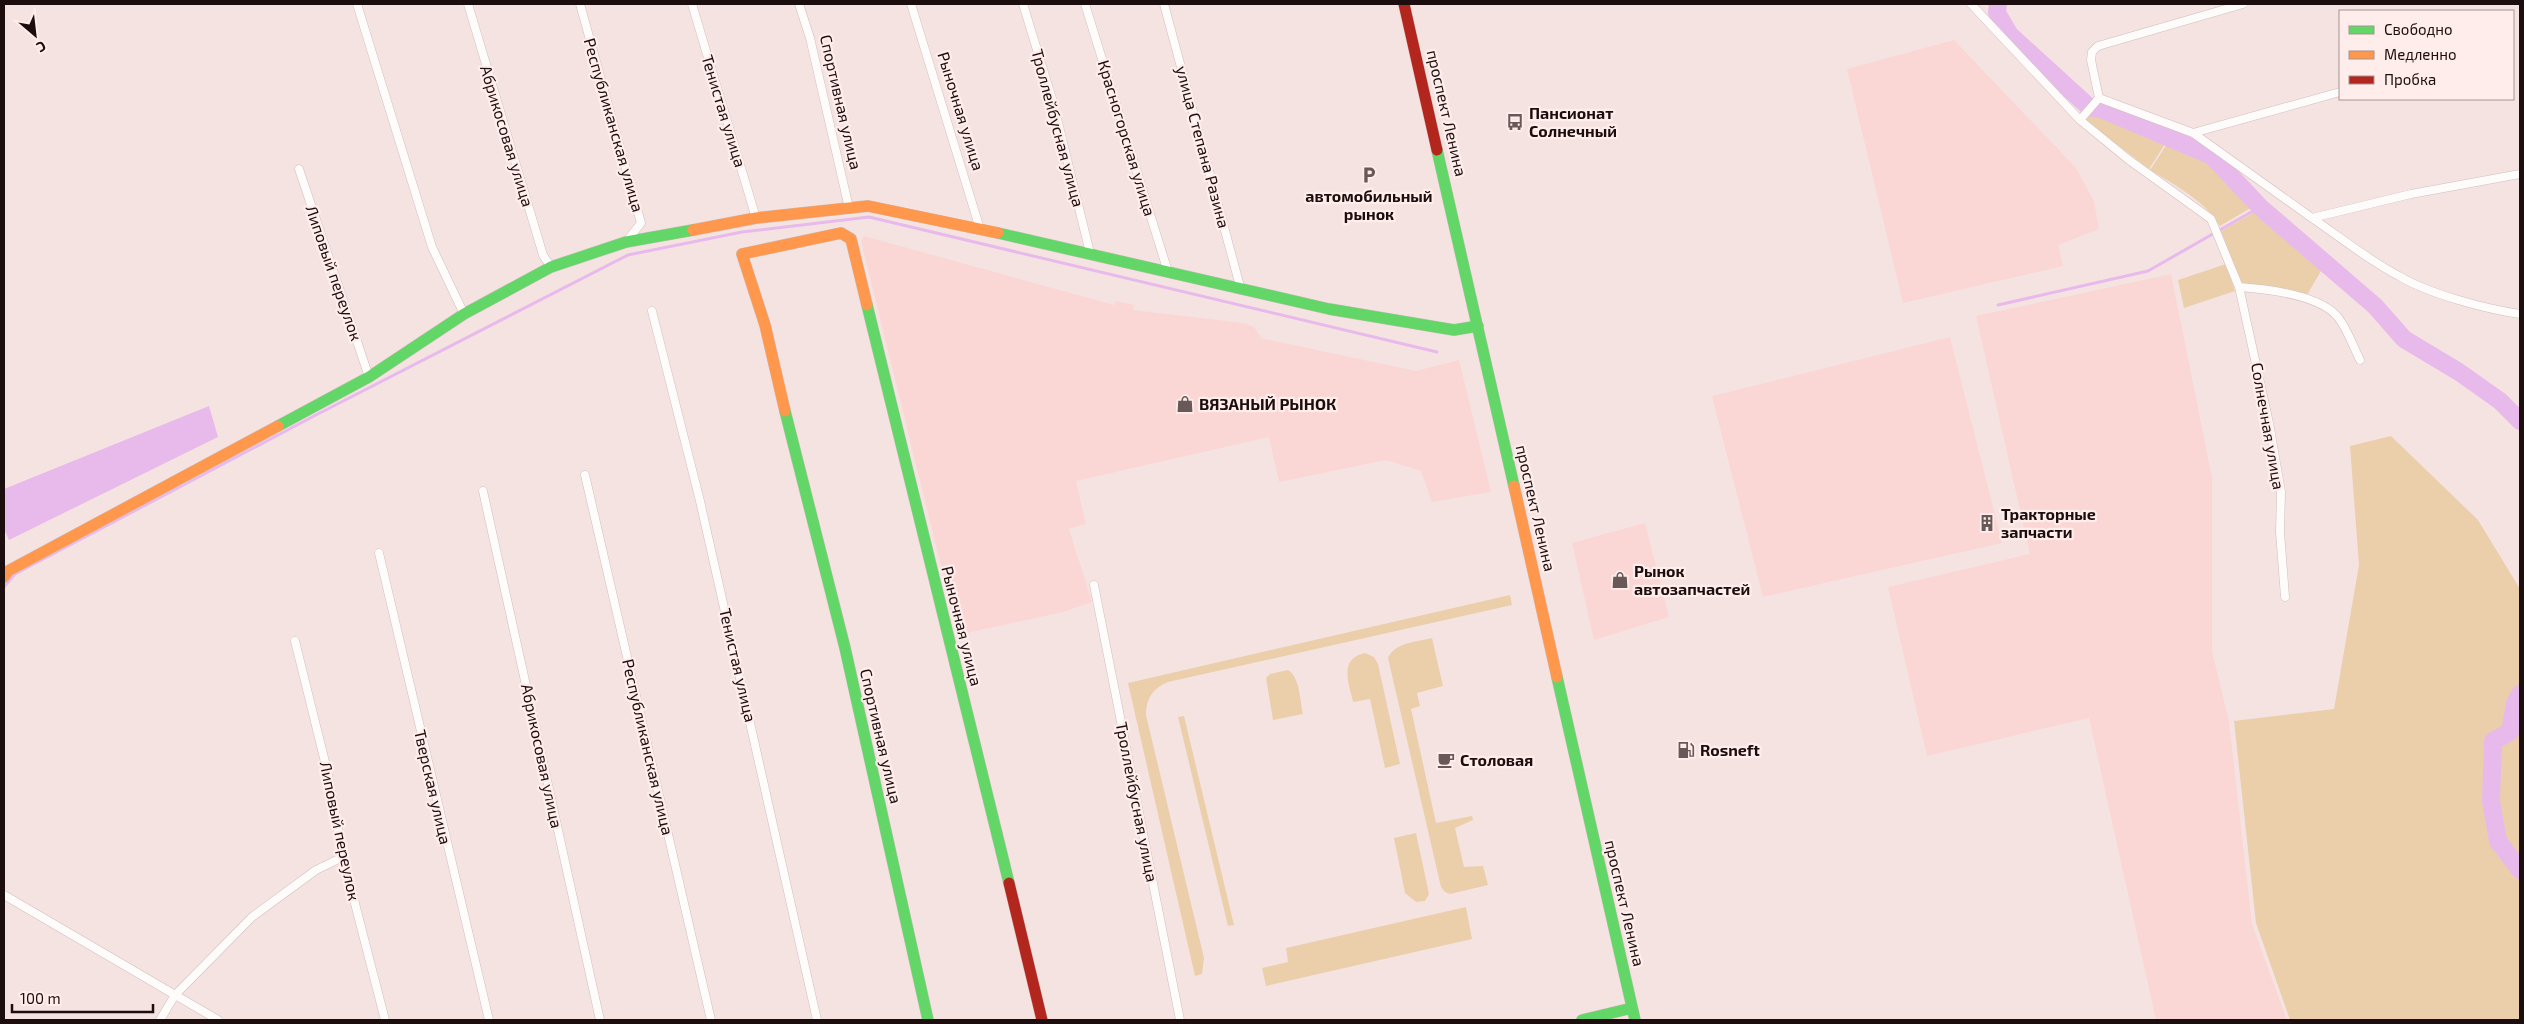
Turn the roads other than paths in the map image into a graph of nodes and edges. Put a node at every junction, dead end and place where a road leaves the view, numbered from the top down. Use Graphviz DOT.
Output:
graph roads {
  1 [pos="357,4"];
  2 [pos="468,4"];
  3 [pos="580,4"];
  4 [pos="692,4"];
  5 [pos="799,4"];
  6 [pos="911,4"];
  7 [pos="1023,4"];
  8 [pos="1085,4"];
  9 [pos="1164,4"];
  10 [pos="1404,4"];
  11 [pos="1972,4"];
  12 [pos="2243,4"];
  13 [pos="2339,92"];
  14 [pos="2099,98"];
  15 [pos="2080,120"];
  16 [pos="2193,133"];
  17 [pos="299,168"];
  18 [pos="2520,174"];
  19 [pos="849,208"];
  20 [pos="756,218"];
  21 [pos="2312,218"];
  22 [pos="980,229"];
  23 [pos="851,239"];
  24 [pos="626,242"];
  25 [pos="1090,254"];
  26 [pos="551,266"];
  27 [pos="1168,272"];
  28 [pos="2239,287"];
  29 [pos="1241,290"];
  30 [pos="652,311"];
  31 [pos="464,314"];
  32 [pos="2520,314"];
  33 [pos="1478,326"];
  34 [pos="2360,360"];
  35 [pos="369,377"];
  36 [pos="585,475"];
  37 [pos="483,491"];
  38 [pos="378,553"];
  39 [pos="4,577"];
  40 [pos="1094,585"];
  41 [pos="2285,597"];
  42 [pos="295,641"];
  43 [pos="343,856"];
  44 [pos="4,895"];
  45 [pos="175,995"];
  46 [pos="1633,1017"];
  47 [pos="160,1020"];
  48 [pos="218,1020"];
  49 [pos="385,1020"];
  50 [pos="489,1020"];
  51 [pos="600,1020"];
  52 [pos="712,1020"];
  53 [pos="817,1020"];
  54 [pos="928,1020"];
  55 [pos="1042,1020"];
  56 [pos="1180,1020"];
  57 [pos="1582,1020"];
  1 -- 31 [label="street"];
  2 -- 26 [label="street, Абрикосовая улица"];
  3 -- 24 [label="street, Республиканская улица"];
  4 -- 20 [label="street, Тенистая улица"];
  5 -- 19 [label="street, Спортивная улица"];
  6 -- 22 [label="street, Рыночная улица"];
  7 -- 25 [label="street, Троллейбусная улица"];
  8 -- 27 [label="street, Красногорская улица"];
  9 -- 29 [label="street, улица Степана Разина"];
  10 -- 33 [label="street, проспект Ленина"];
  11 -- 15 [label="street"];
  12 -- 14 [label="street"];
  13 -- 16 [label="street"];
  14 -- 15 [label="street"];
  14 -- 16 [label="street"];
  15 -- 28 [label="street, Солнечная улица"];
  16 -- 21 [label="street"];
  17 -- 35 [label="street, Липовый переулок"];
  18 -- 21 [label="street"];
  19 -- 20 [label="street"];
  19 -- 22 [label="street"];
  20 -- 24 [label="street"];
  21 -- 32 [label="street"];
  22 -- 25 [label="street"];
  23 -- 54 [label="street, Спортивная улица"];
  23 -- 55 [label="street, Рыночная улица"];
  24 -- 26 [label="street"];
  25 -- 27 [label="street"];
  26 -- 31 [label="street"];
  27 -- 29 [label="street"];
  28 -- 34 [label="street"];
  28 -- 41 [label="street, Солнечная улица"];
  29 -- 33 [label="street"];
  30 -- 53 [label="street, Тенистая улица"];
  31 -- 35 [label="street"];
  33 -- 46 [label="street, проспект Ленина"];
  35 -- 39 [label="street"];
  36 -- 52 [label="street, Республиканская улица"];
  37 -- 51 [label="street, Абрикосовая улица"];
  38 -- 50 [label="street, Тверская улица"];
  40 -- 56 [label="street, Троллейбусная улица"];
  42 -- 43 [label="street, Липовый переулок"];
  43 -- 45 [label="street"];
  43 -- 49 [label="street, Липовый переулок"];
  44 -- 45 [label="street"];
  45 -- 47 [label="street"];
  45 -- 48 [label="street"];
  46 -- 57 [label="street"];
}
